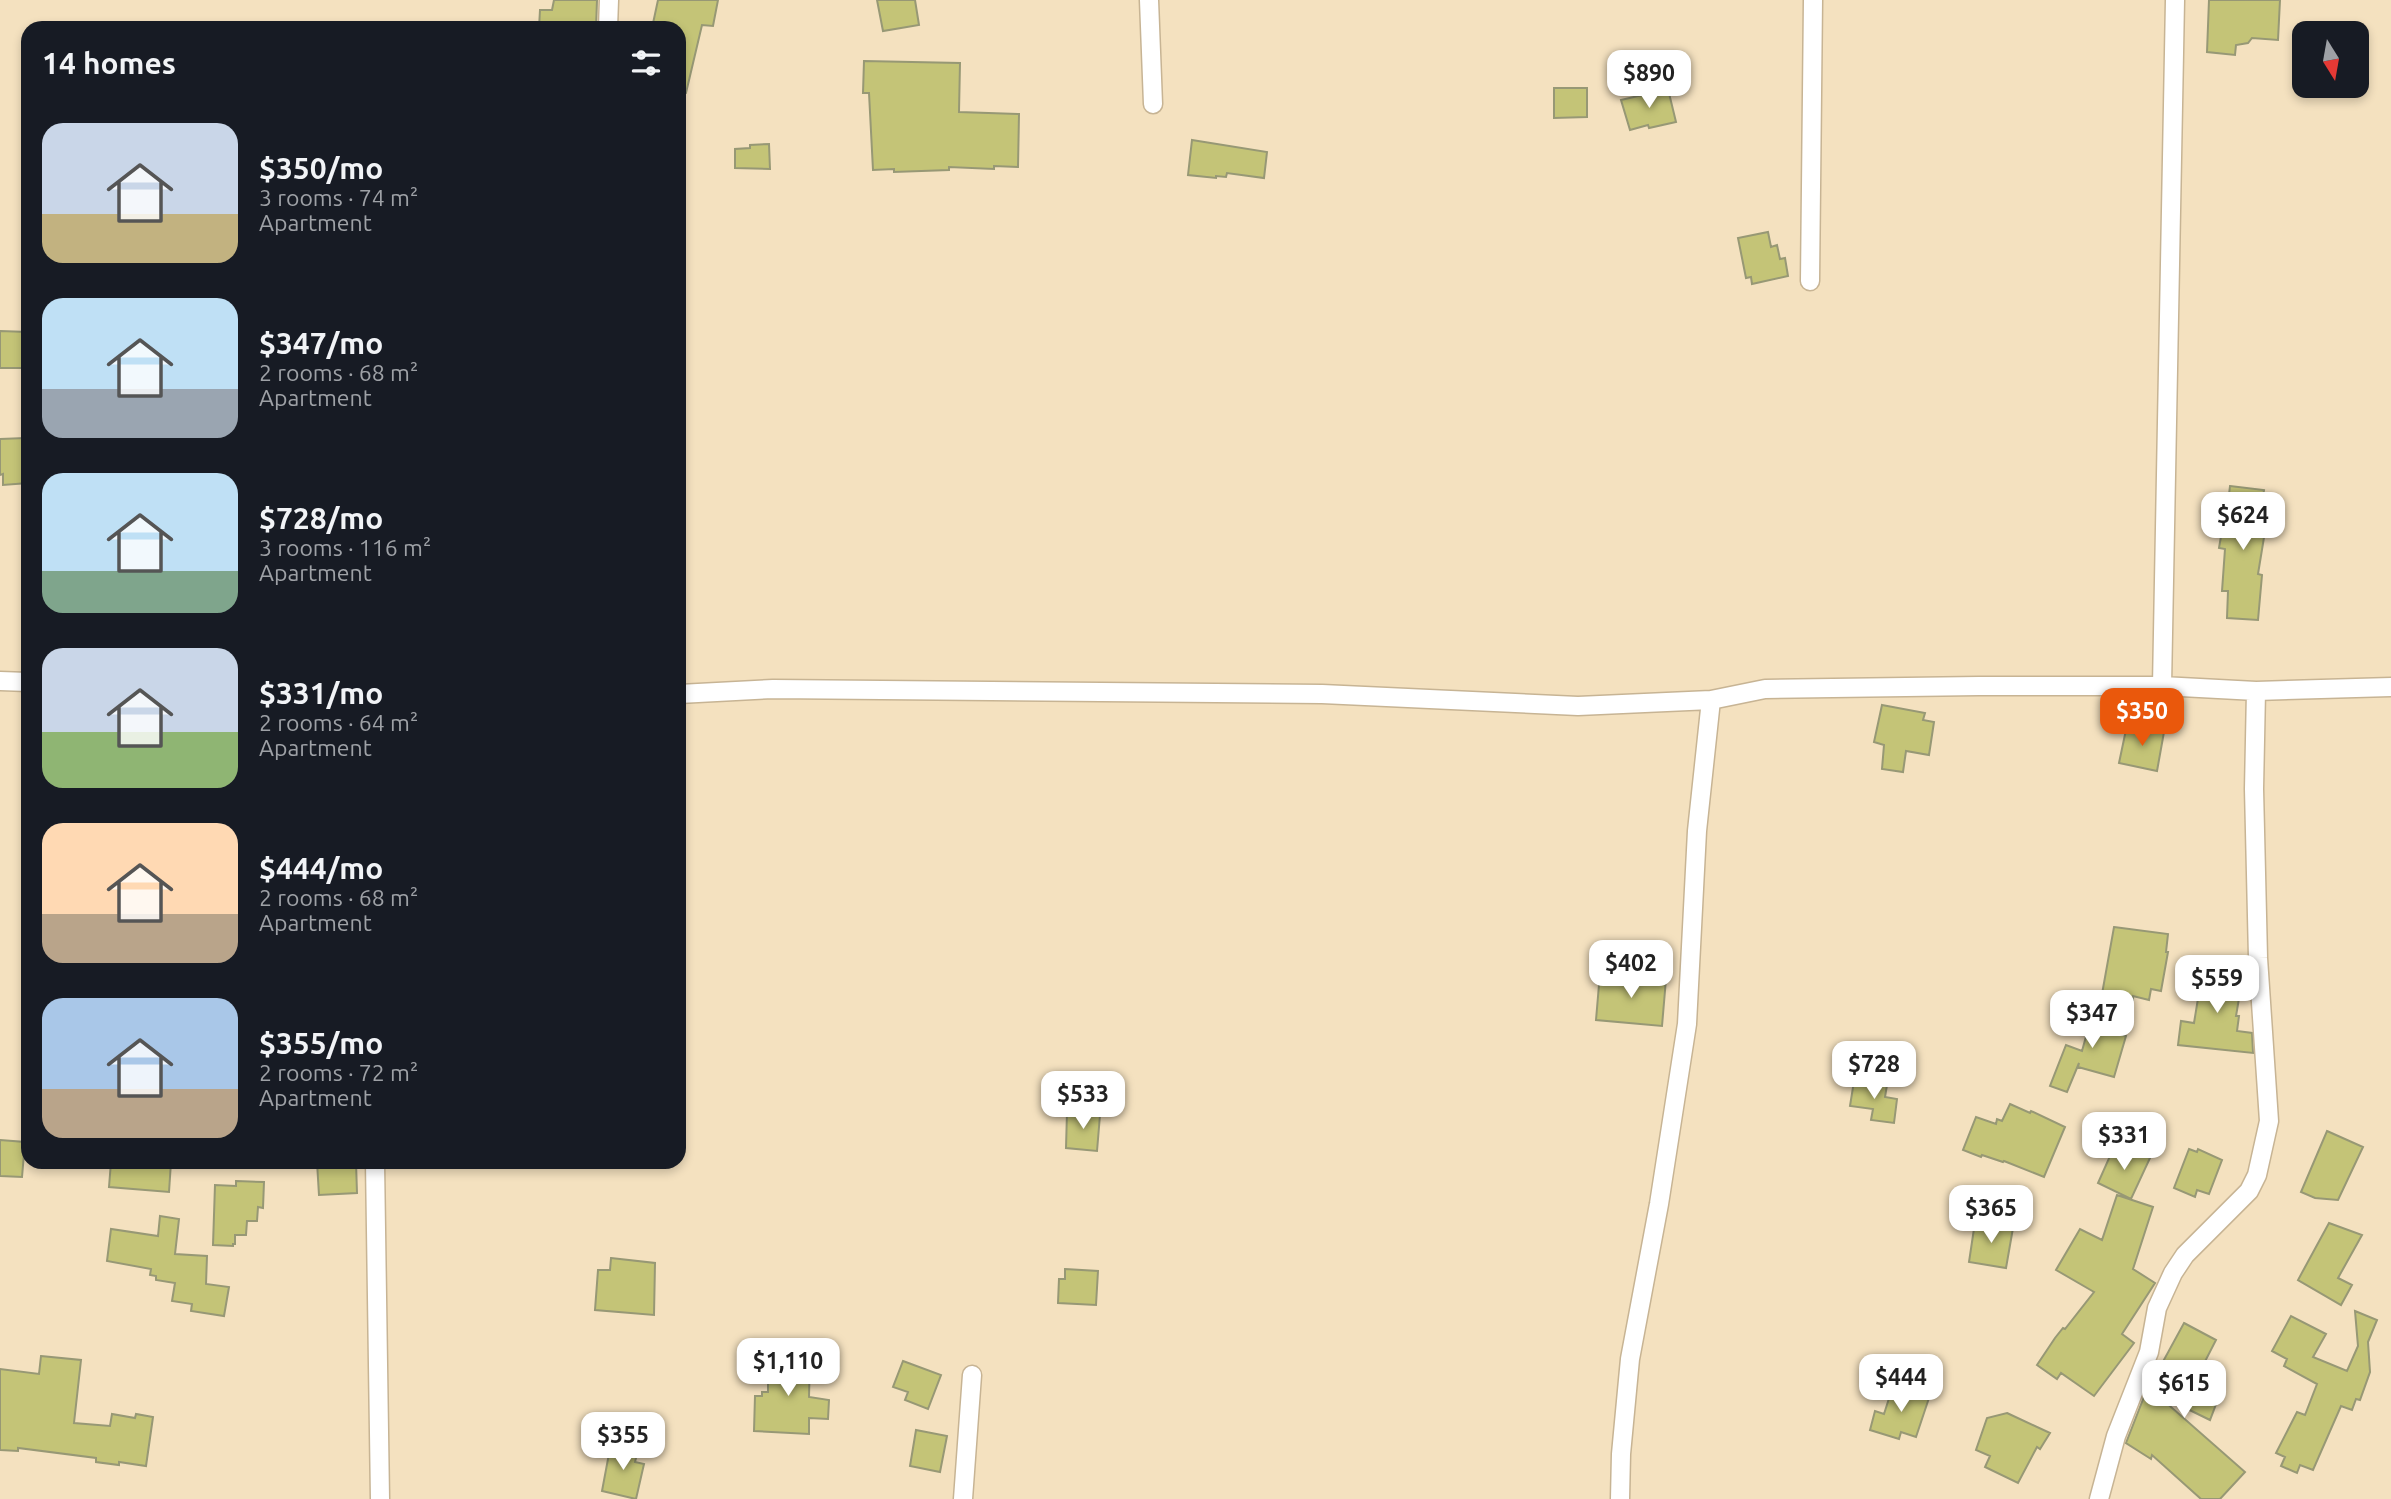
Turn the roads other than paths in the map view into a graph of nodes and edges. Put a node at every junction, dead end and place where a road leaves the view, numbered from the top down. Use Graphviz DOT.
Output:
graph roads {
  1 [pos="608,0"];
  2 [pos="1149,0"];
  3 [pos="1813,0"];
  4 [pos="2175,0"];
  5 [pos="608,21"];
  6 [pos="1153,104"];
  7 [pos="1810,281"];
  8 [pos="0,681"];
  9 [pos="21,681"];
  10 [pos="2162,686"];
  11 [pos="2391,687"];
  12 [pos="2256,691"];
  13 [pos="686,694"];
  14 [pos="1711,700"];
  15 [pos="375,1169"];
  16 [pos="972,1375"];
  17 [pos="380,1499"];
  18 [pos="963,1499"];
  19 [pos="1620,1499"];
  20 [pos="2099,1499"];
  1 -- 5 [label="street"];
  2 -- 6 [label="street"];
  3 -- 7 [label="street"];
  4 -- 10 [label="street"];
  8 -- 9 [label="street"];
  10 -- 12 [label="street"];
  10 -- 14 [label="street"];
  11 -- 12 [label="street"];
  12 -- 20 [label="street"];
  13 -- 14 [label="street"];
  14 -- 19 [label="street"];
  15 -- 17 [label="street"];
  16 -- 18 [label="street"];
}
